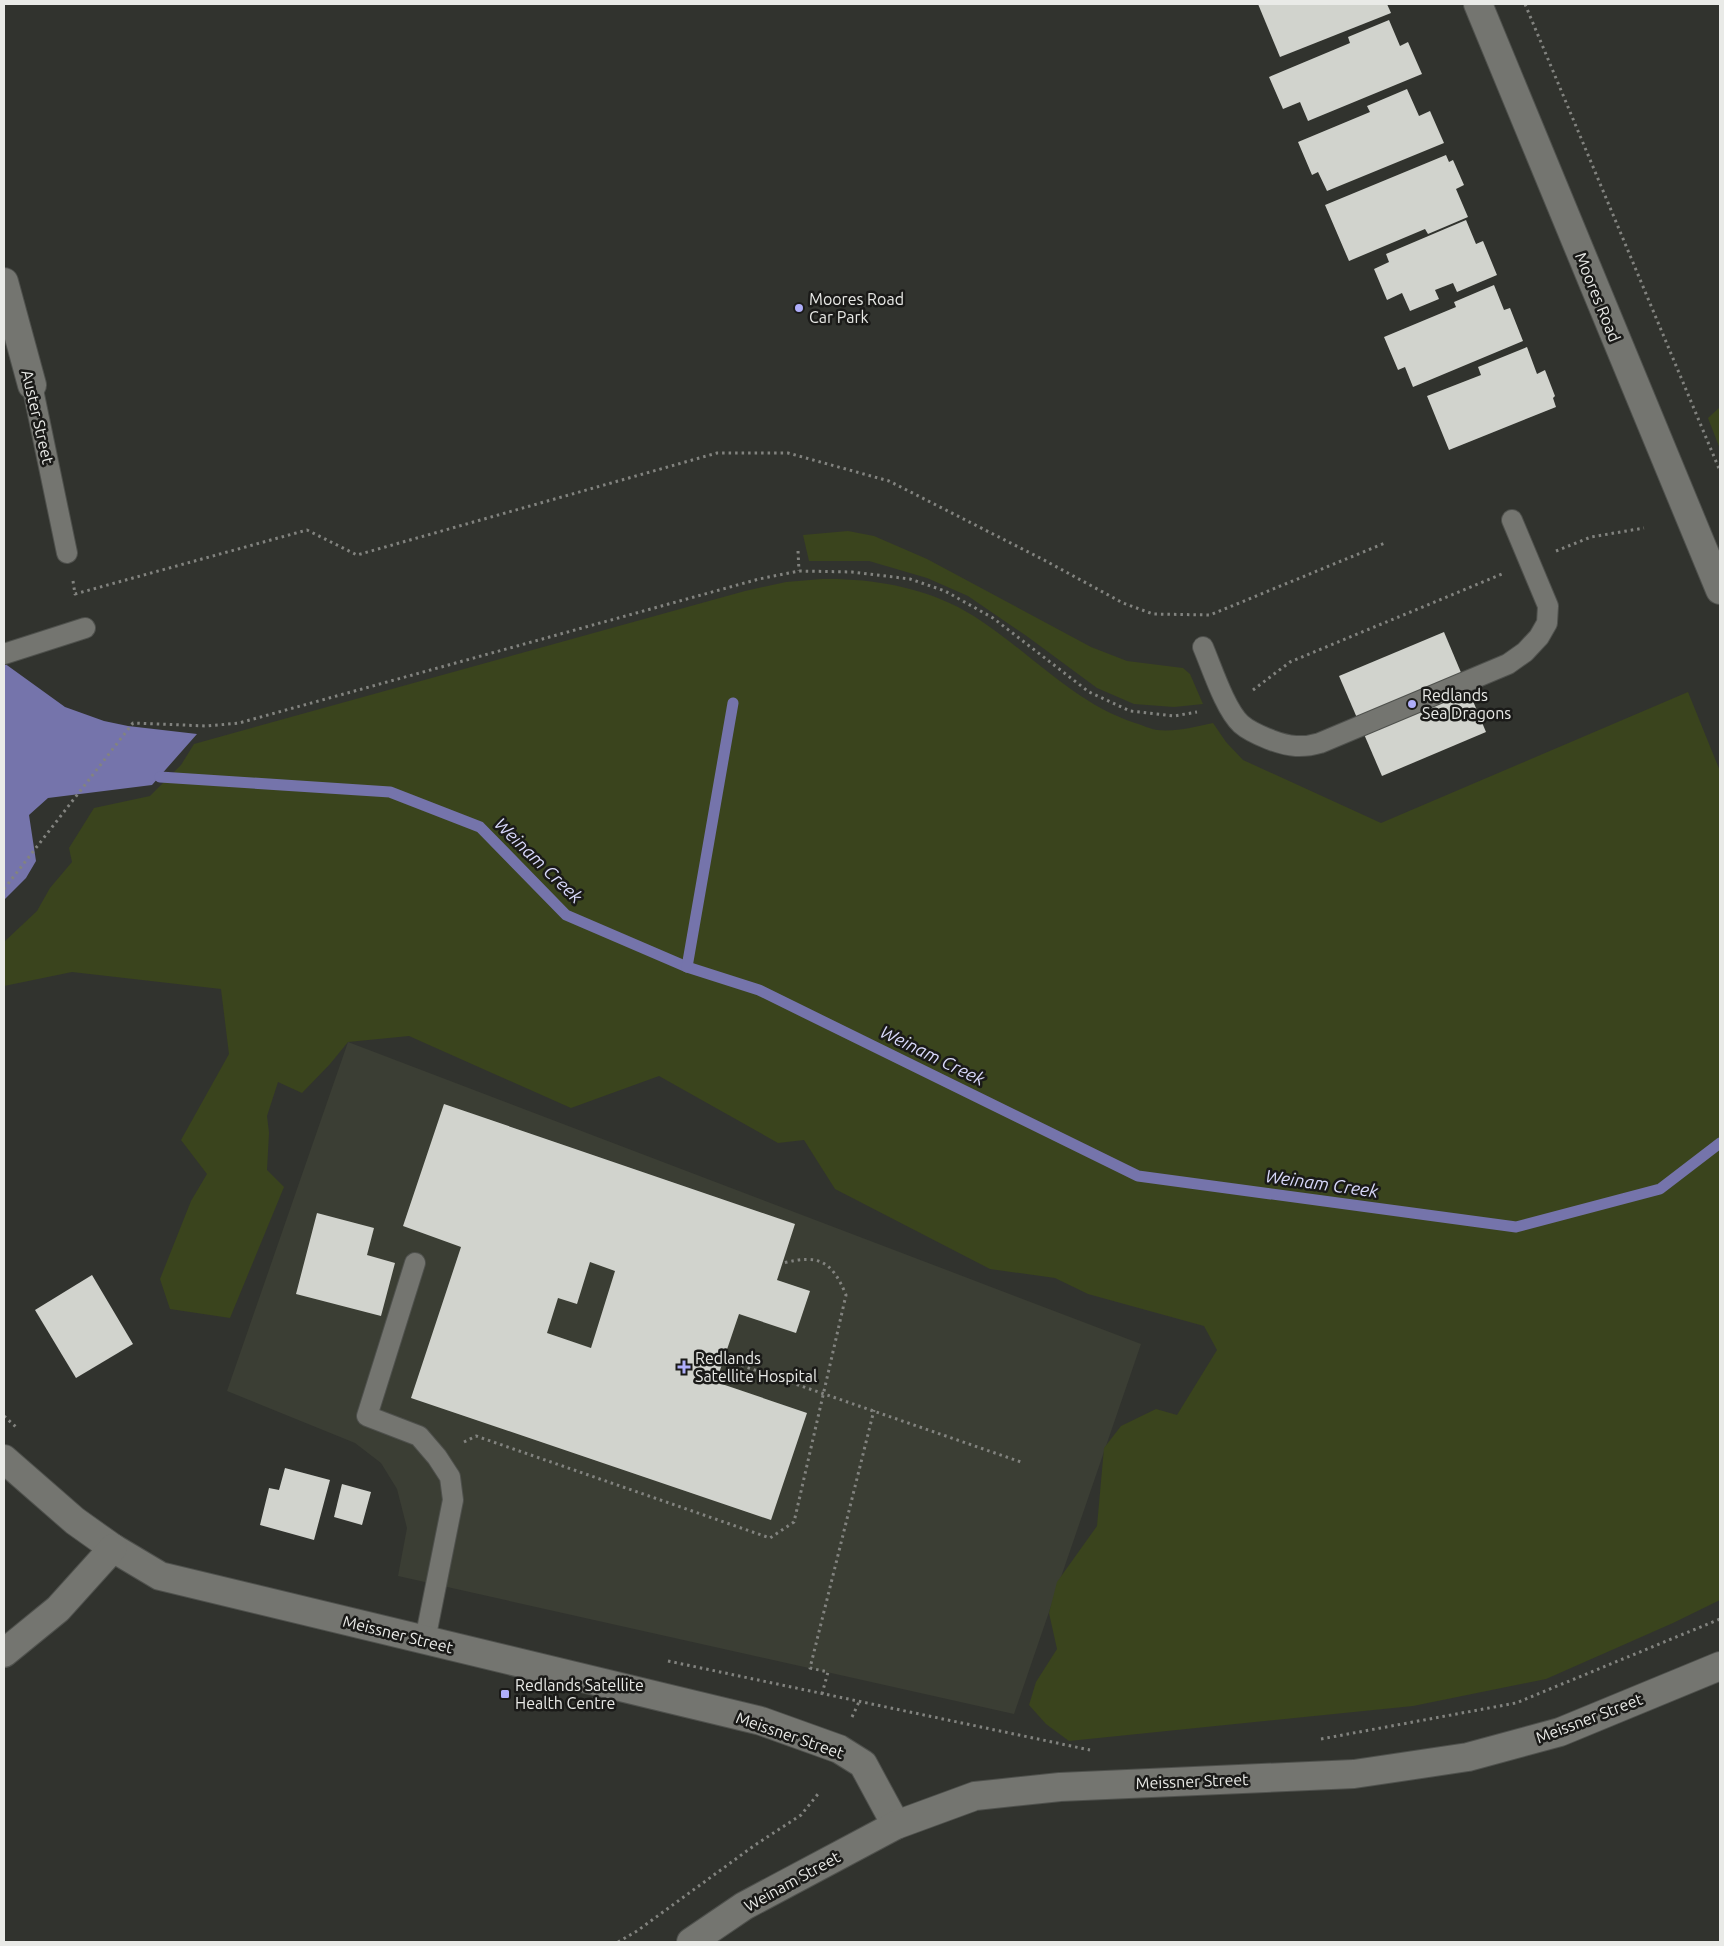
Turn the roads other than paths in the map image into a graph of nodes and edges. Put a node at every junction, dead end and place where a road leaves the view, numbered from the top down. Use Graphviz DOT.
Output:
graph roads {
  1 [pos="1478,4"];
  2 [pos="4,282"];
  3 [pos="32,385"];
  4 [pos="1512,520"];
  5 [pos="67,553"];
  6 [pos="1720,590"];
  7 [pos="86,628"];
  8 [pos="1203,647"];
  9 [pos="4,654"];
  10 [pos="415,1263"];
  11 [pos="4,1459"];
  12 [pos="114,1548"];
  13 [pos="425,1640"];
  14 [pos="4,1652"];
  15 [pos="1720,1666"];
  16 [pos="896,1825"];
  17 [pos="691,1942"];
  1 -- 6 [label="street, Moores Road"];
  2 -- 3 [label="street, Auster Street"];
  3 -- 5 [label="lane, Auster Street"];
  4 -- 8 [label="lane"];
  7 -- 9 [label="lane"];
  10 -- 13 [label="lane"];
  11 -- 12 [label="street, Meissner Street"];
  12 -- 13 [label="street, Meissner Street"];
  12 -- 14 [label="street"];
  13 -- 16 [label="street, Meissner Street"];
  15 -- 16 [label="street, Meissner Street"];
  16 -- 17 [label="street, Weinam Street"];
}
